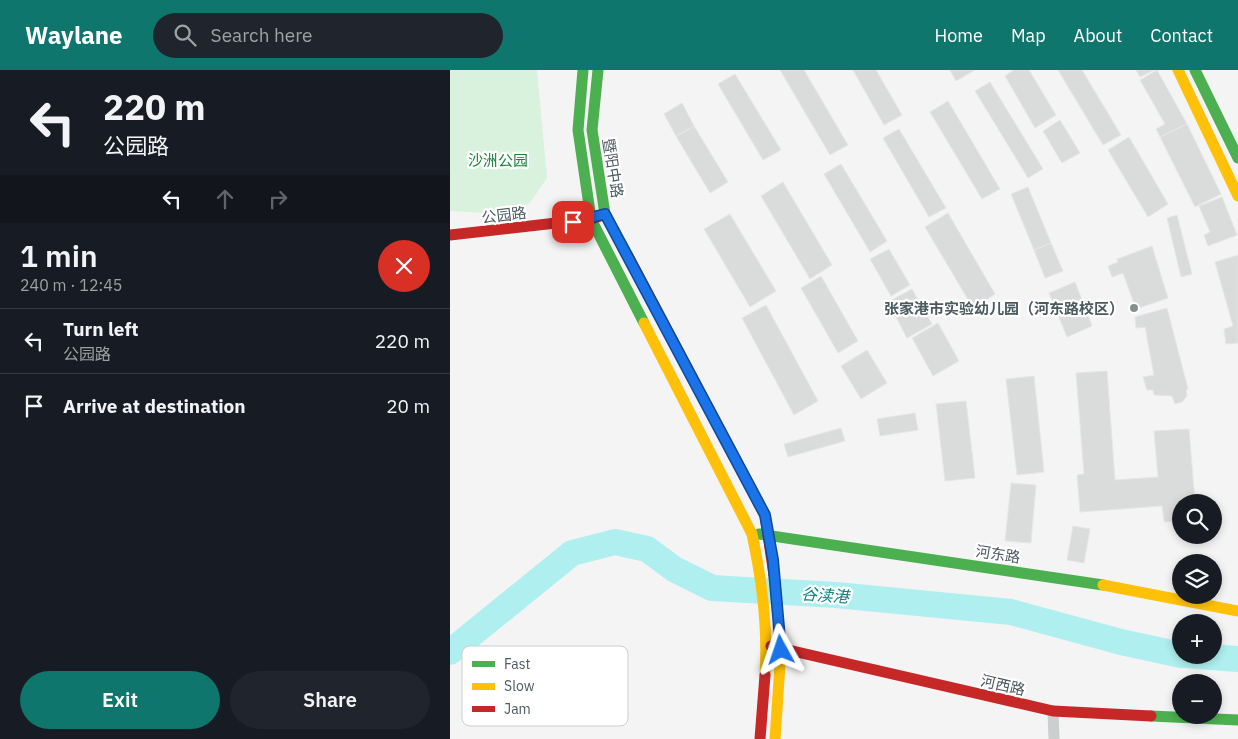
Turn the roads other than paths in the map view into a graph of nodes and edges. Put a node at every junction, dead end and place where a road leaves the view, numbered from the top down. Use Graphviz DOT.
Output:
graph roads {
  1 [pos="583,70"];
  2 [pos="598,70"];
  3 [pos="1178,70"];
  4 [pos="1195,70"];
  5 [pos="1238,158"];
  6 [pos="1238,196"];
  7 [pos="605,214"];
  8 [pos="591,219"];
  9 [pos="450,235"];
  10 [pos="752,534"];
  11 [pos="768,534"];
  12 [pos="1238,611"];
  13 [pos="767,645"];
  14 [pos="781,650"];
  15 [pos="1053,711"];
  16 [pos="1238,720"];
  17 [pos="760,739"];
  18 [pos="775,739"];
  19 [pos="1054,739"];
  1 -- 8 [label="main road, 暨阳中路"];
  2 -- 7 [label="main road, 暨阳中路"];
  3 -- 6 [label="main road"];
  4 -- 5 [label="main road"];
  7 -- 8 [label="main road, 公园路"];
  7 -- 11 [label="main road, 暨阳中路"];
  8 -- 9 [label="main road, 公园路"];
  8 -- 10 [label="main road, 暨阳中路"];
  10 -- 11 [label="main road, 河东路"];
  10 -- 13 [label="main road, 暨阳中路"];
  11 -- 12 [label="main road, 河东路"];
  11 -- 14 [label="main road, 暨阳中路"];
  13 -- 14 [label="main road, 河西路"];
  13 -- 17 [label="main road, 暨阳中路"];
  14 -- 15 [label="main road, 河西路"];
  14 -- 18 [label="main road, 暨阳中路"];
  15 -- 16 [label="main road, 河西路"];
  15 -- 19 [label="street"];
}
